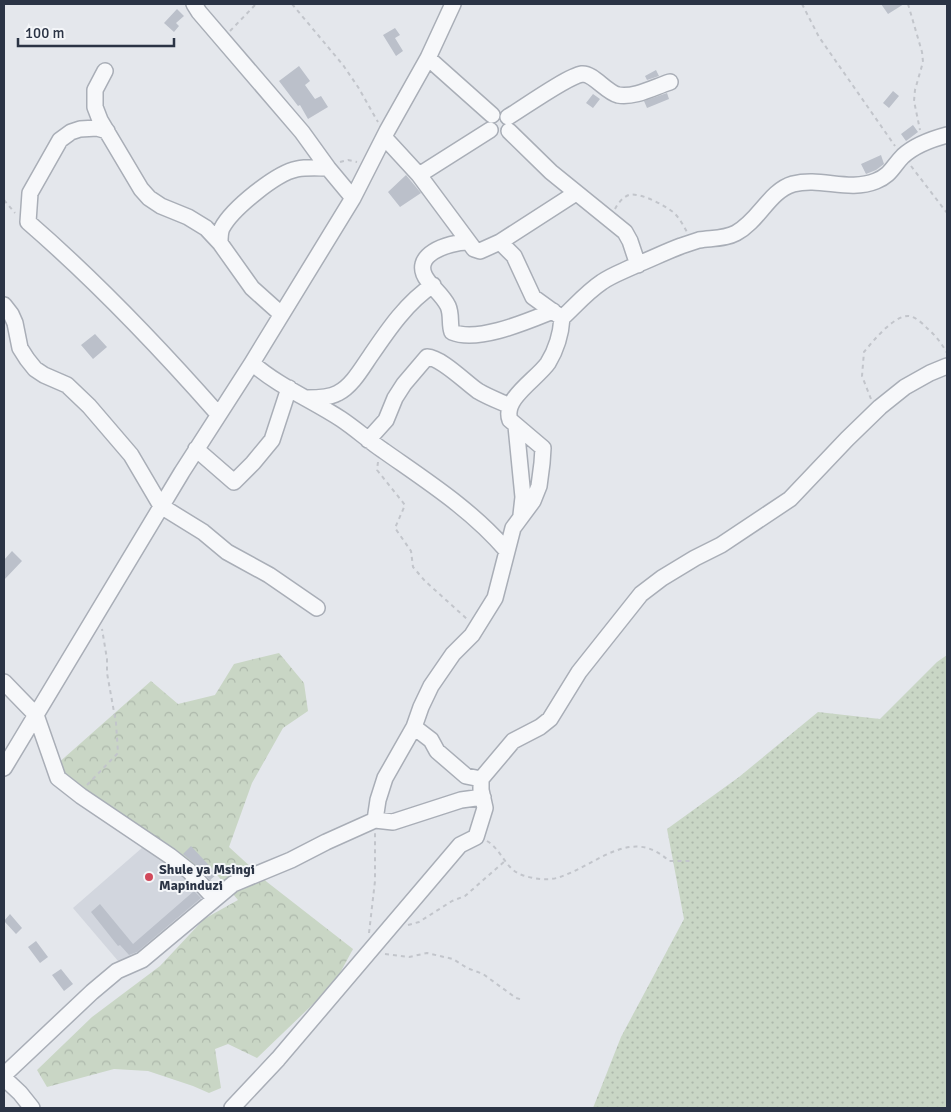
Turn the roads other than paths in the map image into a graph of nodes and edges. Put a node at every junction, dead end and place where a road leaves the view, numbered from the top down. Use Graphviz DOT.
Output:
graph roads {
  1 [pos="194,4"];
  2 [pos="452,4"];
  3 [pos="428,58"];
  4 [pos="105,71"];
  5 [pos="670,82"];
  6 [pos="491,123"];
  7 [pos="509,124"];
  8 [pos="106,132"];
  9 [pos="385,134"];
  10 [pos="947,135"];
  11 [pos="328,168"];
  12 [pos="419,175"];
  13 [pos="576,193"];
  14 [pos="353,198"];
  15 [pos="468,242"];
  16 [pos="500,242"];
  17 [pos="220,243"];
  18 [pos="638,265"];
  19 [pos="433,286"];
  20 [pos="8,309"];
  21 [pos="282,314"];
  22 [pos="557,314"];
  23 [pos="4,328"];
  24 [pos="252,363"];
  25 [pos="947,366"];
  26 [pos="289,388"];
  27 [pos="307,398"];
  28 [pos="510,406"];
  29 [pos="218,414"];
  30 [pos="516,426"];
  31 [pos="370,442"];
  32 [pos="196,449"];
  33 [pos="161,506"];
  34 [pos="521,517"];
  35 [pos="507,551"];
  36 [pos="317,608"];
  37 [pos="4,682"];
  38 [pos="36,715"];
  39 [pos="414,727"];
  40 [pos="4,768"];
  41 [pos="481,779"];
  42 [pos="483,797"];
  43 [pos="375,820"];
  44 [pos="215,899"];
  45 [pos="4,1076"];
  46 [pos="32,1108"];
  47 [pos="232,1108"];
  1 -- 11 [label="street"];
  2 -- 3 [label="street"];
  3 -- 6 [label="street"];
  3 -- 9 [label="street"];
  4 -- 8 [label="street"];
  5 -- 7 [label="street"];
  6 -- 7 [label="street"];
  6 -- 12 [label="street"];
  7 -- 13 [label="street"];
  8 -- 17 [label="street"];
  8 -- 29 [label="street"];
  9 -- 12 [label="street"];
  9 -- 14 [label="street"];
  10 -- 18 [label="street"];
  11 -- 14 [label="street"];
  11 -- 17 [label="street"];
  12 -- 15 [label="street"];
  13 -- 16 [label="street"];
  13 -- 18 [label="street"];
  14 -- 21 [label="street"];
  15 -- 16 [label="street"];
  15 -- 19 [label="street"];
  16 -- 22 [label="street"];
  17 -- 21 [label="street"];
  18 -- 22 [label="street"];
  19 -- 22 [label="street"];
  19 -- 27 [label="street"];
  20 -- 23 [label="street"];
  20 -- 33 [label="street"];
  21 -- 24 [label="street"];
  22 -- 28 [label="street"];
  24 -- 26 [label="street"];
  24 -- 29 [label="street"];
  25 -- 41 [label="street"];
  26 -- 27 [label="street"];
  26 -- 32 [label="street"];
  27 -- 31 [label="street"];
  28 -- 30 [label="street"];
  28 -- 31 [label="street"];
  29 -- 32 [label="street"];
  30 -- 34 [label="street"];
  30 -- 34 [label="street"];
  31 -- 35 [label="street"];
  32 -- 33 [label="street"];
  33 -- 36 [label="street"];
  33 -- 38 [label="street"];
  34 -- 35 [label="street"];
  35 -- 39 [label="street"];
  37 -- 38 [label="street"];
  38 -- 40 [label="street"];
  38 -- 44 [label="street"];
  39 -- 41 [label="street"];
  39 -- 43 [label="street"];
  41 -- 42 [label="street"];
  42 -- 43 [label="street"];
  42 -- 47 [label="street"];
  43 -- 44 [label="street"];
  44 -- 45 [label="street"];
  45 -- 46 [label="street"];
}
